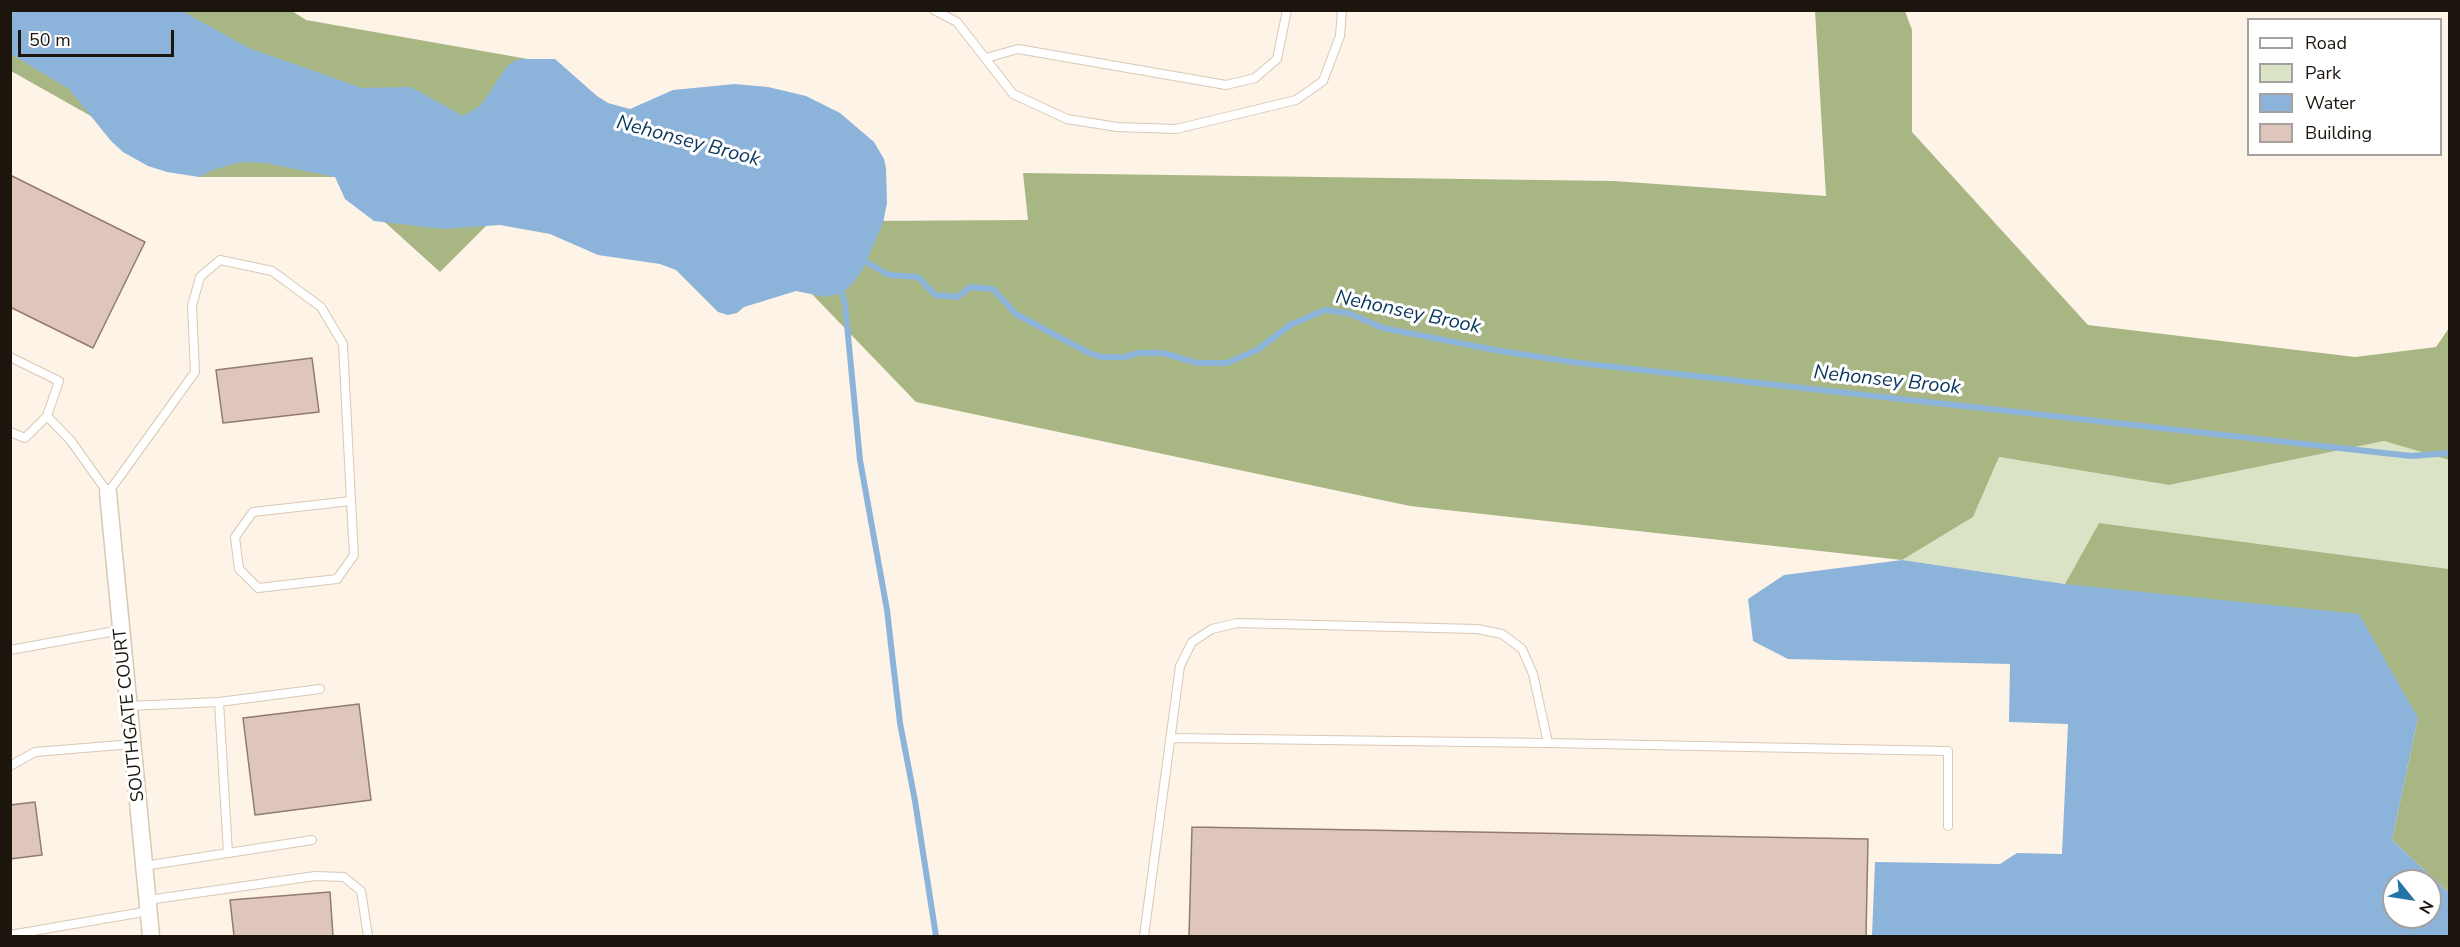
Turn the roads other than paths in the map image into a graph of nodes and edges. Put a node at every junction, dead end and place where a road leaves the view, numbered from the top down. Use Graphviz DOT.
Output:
graph roads {
  1 [pos="934,10"];
  2 [pos="1287,10"];
  3 [pos="1342,10"];
  4 [pos="986,58"];
  5 [pos="10,357"];
  6 [pos="46,416"];
  7 [pos="10,432"];
  8 [pos="108,493"];
  9 [pos="351,501"];
  10 [pos="121,630"];
  11 [pos="10,650"];
  12 [pos="320,689"];
  13 [pos="219,702"];
  14 [pos="129,706"];
  15 [pos="1171,738"];
  16 [pos="1548,743"];
  17 [pos="133,744"];
  18 [pos="10,766"];
  19 [pos="1948,826"];
  20 [pos="312,840"];
  21 [pos="228,853"];
  22 [pos="144,866"];
  23 [pos="148,906"];
  24 [pos="10,935"];
  25 [pos="151,936"];
  26 [pos="368,936"];
  27 [pos="1144,936"];
  1 -- 4 [label="lane"];
  2 -- 4 [label="lane"];
  3 -- 4 [label="lane"];
  5 -- 6 [label="lane"];
  6 -- 7 [label="lane"];
  6 -- 8 [label="lane"];
  8 -- 9 [label="lane"];
  8 -- 10 [label="street, SOUTHGATE COURT"];
  9 -- 9 [label="lane"];
  10 -- 11 [label="lane"];
  10 -- 14 [label="street, SOUTHGATE COURT"];
  12 -- 13 [label="lane"];
  13 -- 14 [label="lane"];
  13 -- 21 [label="lane"];
  14 -- 17 [label="street, SOUTHGATE COURT"];
  15 -- 16 [label="lane"];
  15 -- 16 [label="lane"];
  15 -- 27 [label="lane"];
  16 -- 19 [label="lane"];
  17 -- 18 [label="lane"];
  17 -- 22 [label="street, SOUTHGATE COURT"];
  20 -- 21 [label="lane"];
  21 -- 22 [label="lane"];
  22 -- 23 [label="street, SOUTHGATE COURT"];
  23 -- 24 [label="lane"];
  23 -- 25 [label="street, SOUTHGATE COURT"];
  23 -- 26 [label="lane"];
}
